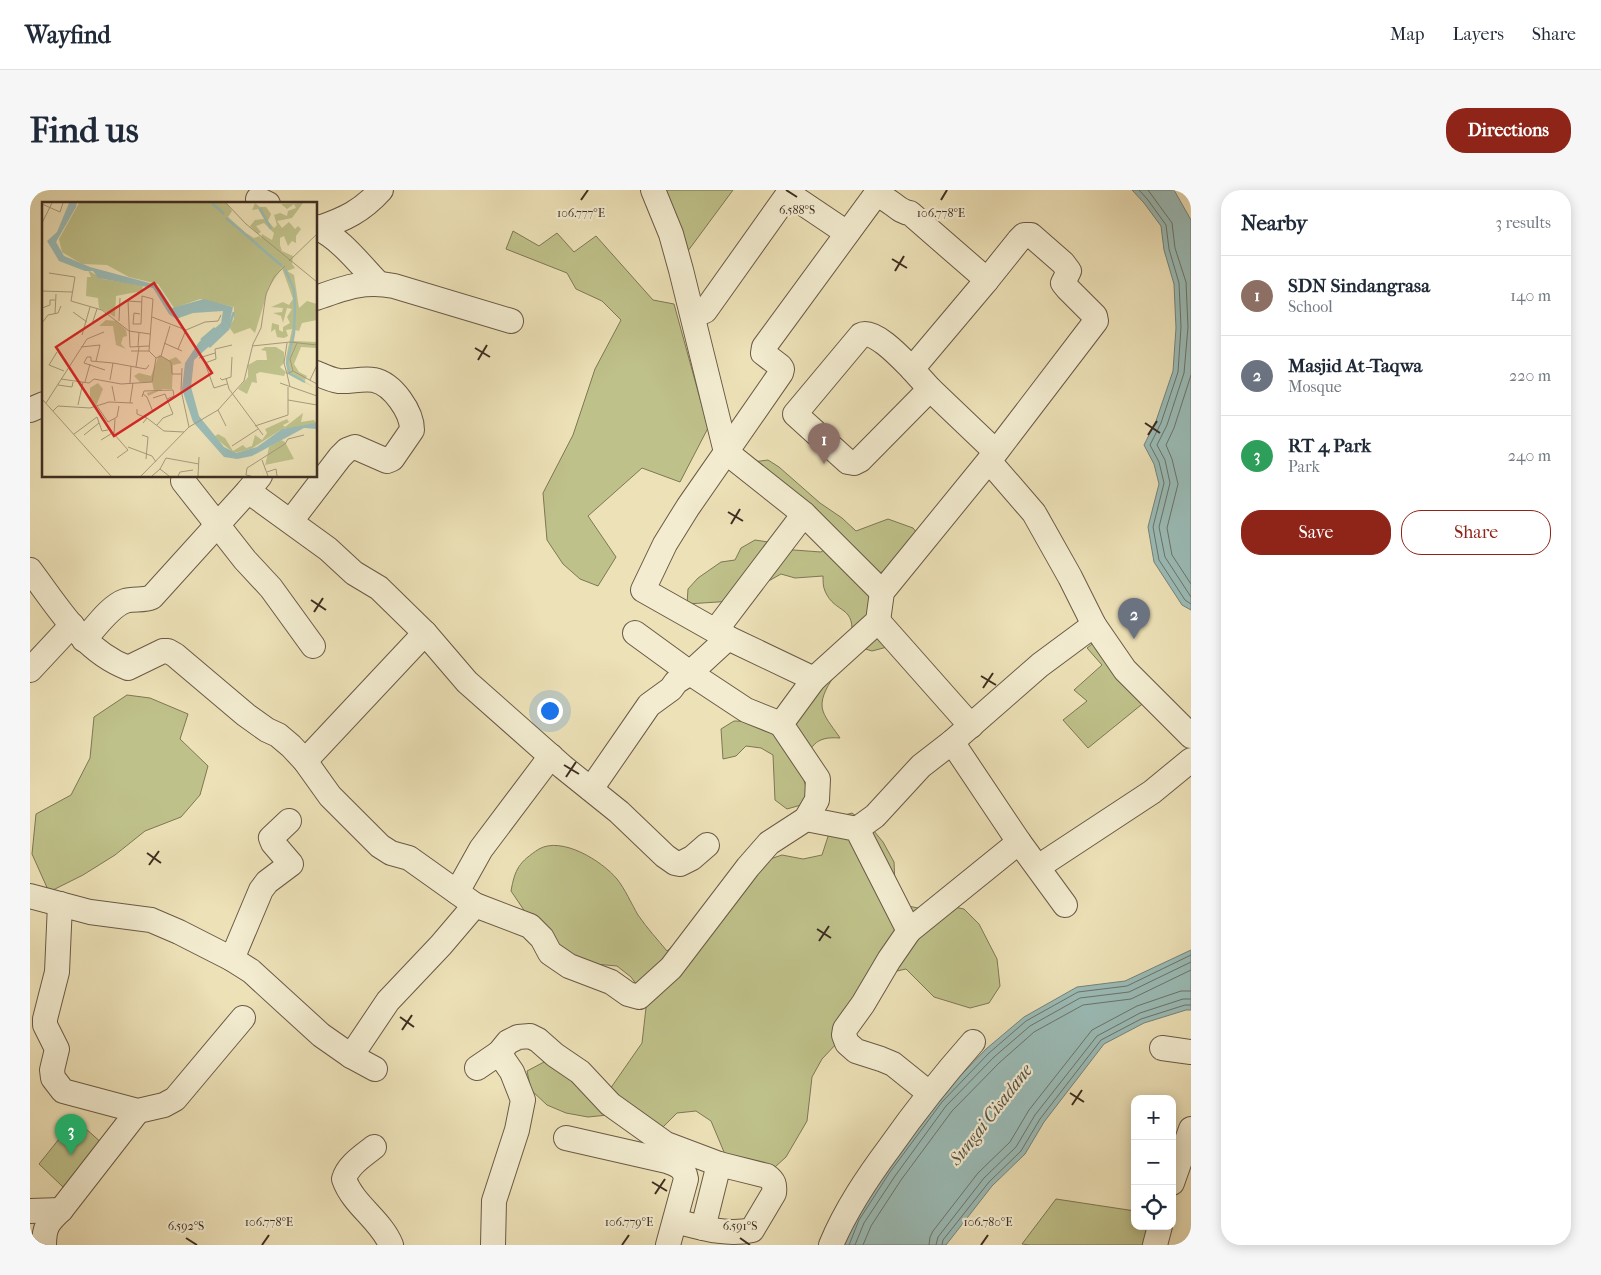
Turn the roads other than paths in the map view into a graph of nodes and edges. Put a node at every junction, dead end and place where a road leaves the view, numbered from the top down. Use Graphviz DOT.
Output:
graph roads {
  1 [pos="381,190"];
  2 [pos="653,190"];
  3 [pos="790,192"];
  4 [pos="318,227"];
  5 [pos="847,233"];
  6 [pos="987,280"];
  7 [pos="377,282"];
  8 [pos="318,297"];
  9 [pos="694,315"];
  10 [pos="511,321"];
  11 [pos="912,369"];
  12 [pos="318,374"];
  13 [pos="930,389"];
  14 [pos="42,405"];
  15 [pos="30,410"];
  16 [pos="726,452"];
  17 [pos="992,456"];
  18 [pos="184,478"];
  19 [pos="254,483"];
  20 [pos="804,514"];
  21 [pos="291,522"];
  22 [pos="219,524"];
  23 [pos="30,570"];
  24 [pos="882,592"];
  25 [pos="878,621"];
  26 [pos="1094,625"];
  27 [pos="78,633"];
  28 [pos="425,633"];
  29 [pos="635,633"];
  30 [pos="722,634"];
  31 [pos="313,646"];
  32 [pos="30,670"];
  33 [pos="690,673"];
  34 [pos="814,679"];
  35 [pos="782,724"];
  36 [pos="971,726"];
  37 [pos="1191,736"];
  38 [pos="952,742"];
  39 [pos="551,756"];
  40 [pos="1191,760"];
  41 [pos="305,761"];
  42 [pos="591,789"];
  43 [pos="806,819"];
  44 [pos="289,821"];
  45 [pos="857,829"];
  46 [pos="1019,842"];
  47 [pos="707,845"];
  48 [pos="1038,867"];
  49 [pos="30,896"];
  50 [pos="466,898"];
  51 [pos="60,904"];
  52 [pos="1065,905"];
  53 [pos="909,931"];
  54 [pos="232,959"];
  55 [pos="243,1018"];
  56 [pos="973,1042"];
  57 [pos="1162,1048"];
  58 [pos="1191,1052"];
  59 [pos="499,1053"];
  60 [pos="351,1056"];
  61 [pos="376,1068"];
  62 [pos="478,1068"];
  63 [pos="929,1093"];
  64 [pos="138,1111"];
  65 [pos="1191,1129"];
  66 [pos="566,1138"];
  67 [pos="374,1147"];
  68 [pos="719,1164"];
  69 [pos="1176,1172"];
  70 [pos="61,1210"];
  71 [pos="30,1212"];
  72 [pos="675,1221"];
  73 [pos="703,1228"];
  74 [pos="1159,1230"];
  75 [pos="44,1245"];
  76 [pos="391,1245"];
  77 [pos="493,1245"];
  78 [pos="668,1245"];
  79 [pos="831,1245"];
  80 [pos="1156,1245"];
  1 -- 4 [label="street"];
  2 -- 9 [label="street"];
  3 -- 5 [label="street"];
  3 -- 9 [label="street"];
  4 -- 7 [label="street"];
  5 -- 6 [label="street"];
  5 -- 16 [label="street"];
  6 -- 11 [label="street"];
  6 -- 17 [label="street"];
  7 -- 8 [label="street"];
  7 -- 10 [label="street"];
  9 -- 16 [label="street"];
  11 -- 13 [label="street"];
  11 -- 13 [label="street"];
  12 -- 21 [label="street"];
  13 -- 17 [label="street"];
  14 -- 15 [label="street"];
  16 -- 20 [label="street"];
  16 -- 30 [label="street"];
  17 -- 24 [label="street"];
  17 -- 26 [label="street"];
  18 -- 22 [label="street"];
  19 -- 21 [label="street"];
  19 -- 22 [label="street"];
  20 -- 24 [label="street"];
  20 -- 30 [label="street"];
  21 -- 28 [label="street"];
  22 -- 27 [label="street"];
  22 -- 31 [label="street"];
  23 -- 27 [label="street"];
  24 -- 25 [label="street"];
  25 -- 34 [label="street"];
  25 -- 36 [label="street"];
  26 -- 36 [label="street"];
  26 -- 37 [label="street"];
  27 -- 32 [label="street"];
  27 -- 41 [label="street"];
  28 -- 39 [label="street"];
  28 -- 41 [label="street"];
  29 -- 33 [label="street"];
  30 -- 33 [label="street"];
  30 -- 34 [label="street"];
  33 -- 35 [label="street"];
  33 -- 42 [label="street"];
  34 -- 35 [label="street"];
  35 -- 43 [label="street"];
  36 -- 38 [label="street"];
  38 -- 45 [label="street"];
  38 -- 46 [label="street"];
  39 -- 42 [label="street"];
  39 -- 50 [label="street"];
  40 -- 48 [label="street"];
  41 -- 50 [label="street"];
  42 -- 47 [label="street"];
  43 -- 45 [label="street"];
  43 -- 50 [label="street"];
  44 -- 54 [label="street"];
  45 -- 53 [label="street"];
  46 -- 48 [label="street"];
  46 -- 53 [label="street"];
  48 -- 52 [label="street"];
  49 -- 51 [label="street"];
  50 -- 60 [label="street"];
  51 -- 54 [label="street"];
  51 -- 64 [label="street"];
  53 -- 63 [label="street"];
  54 -- 60 [label="street"];
  55 -- 64 [label="street"];
  56 -- 63 [label="street"];
  57 -- 58 [label="street"];
  59 -- 62 [label="street"];
  59 -- 68 [label="street"];
  59 -- 77 [label="street"];
  60 -- 61 [label="street"];
  63 -- 79 [label="street"];
  64 -- 70 [label="street"];
  65 -- 69 [label="street"];
  66 -- 72 [label="street"];
  67 -- 76 [label="street"];
  68 -- 73 [label="street"];
  68 -- 73 [label="street"];
  70 -- 71 [label="street"];
  70 -- 75 [label="street"];
  72 -- 73 [label="street"];
  72 -- 78 [label="street"];
  74 -- 80 [label="street"];
}
